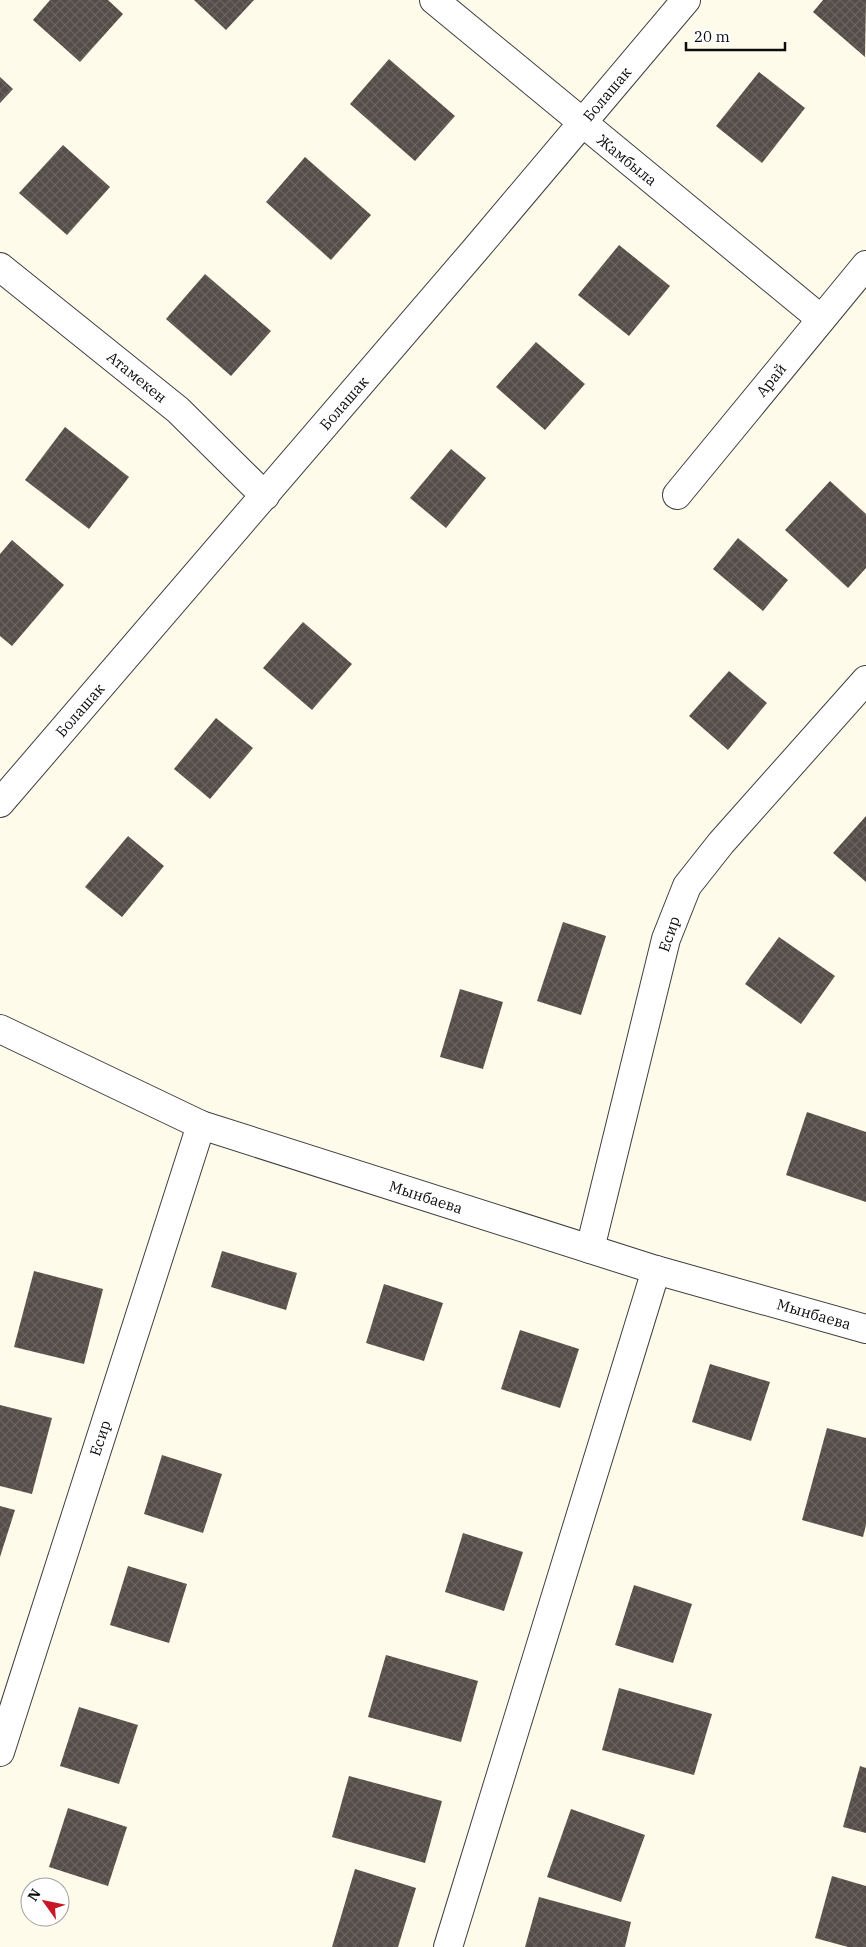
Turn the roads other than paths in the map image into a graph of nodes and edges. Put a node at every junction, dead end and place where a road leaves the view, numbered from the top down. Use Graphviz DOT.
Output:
graph roads {
  1 [pos="434,0"];
  2 [pos="686,0"];
  3 [pos="582,124"];
  4 [pos="866,265"];
  5 [pos="0,267"];
  6 [pos="821,319"];
  7 [pos="677,495"];
  8 [pos="265,496"];
  9 [pos="866,680"];
  10 [pos="0,804"];
  11 [pos="0,1029"];
  12 [pos="201,1125"];
  13 [pos="590,1249"];
  14 [pos="656,1270"];
  15 [pos="866,1329"];
  16 [pos="0,1752"];
  17 [pos="448,1947"];
  1 -- 3 [label="street, Жамбыла"];
  2 -- 3 [label="street, Болашак"];
  3 -- 6 [label="street, Жамбыла"];
  3 -- 8 [label="street, Болашак"];
  4 -- 6 [label="street, Арай"];
  5 -- 8 [label="street, Атамекен"];
  6 -- 7 [label="street, Арай"];
  8 -- 10 [label="street, Болашак"];
  9 -- 13 [label="street, Есир"];
  11 -- 12 [label="street, Мынбаева"];
  12 -- 13 [label="street, Мынбаева"];
  12 -- 16 [label="street, Есир"];
  13 -- 14 [label="street, Мынбаева"];
  14 -- 15 [label="street, Мынбаева"];
  14 -- 17 [label="street"];
}
